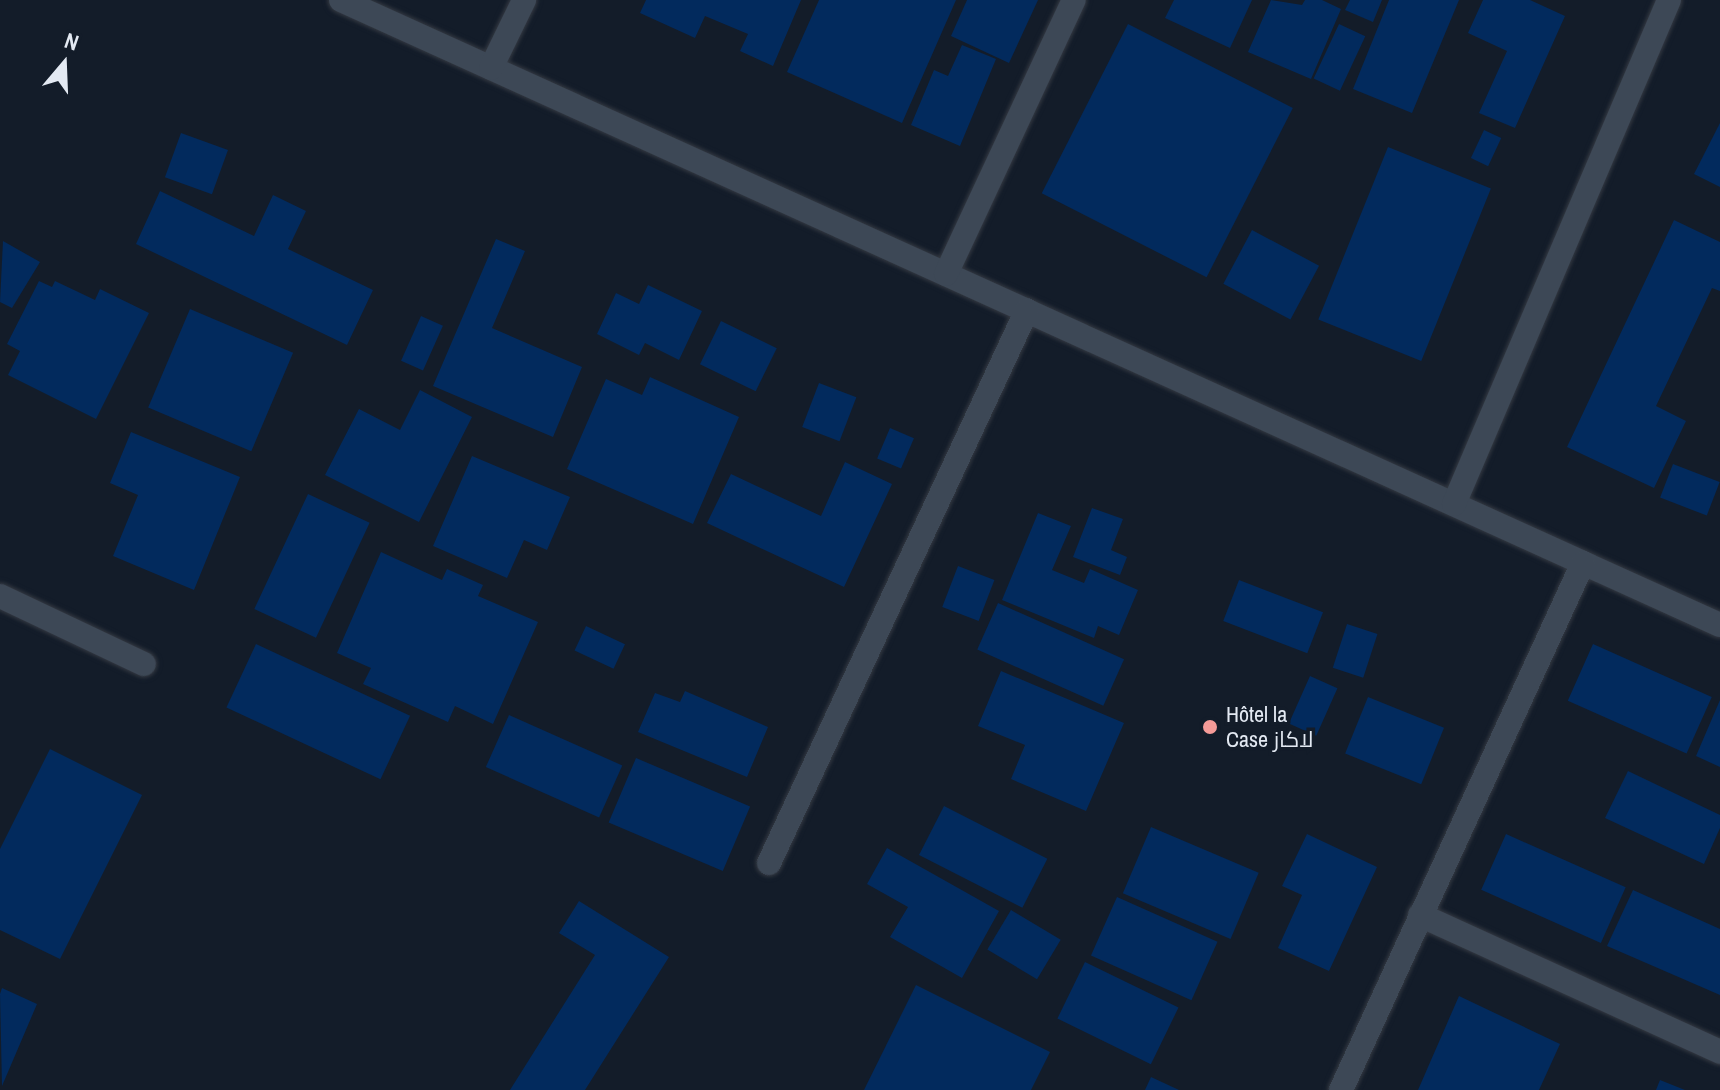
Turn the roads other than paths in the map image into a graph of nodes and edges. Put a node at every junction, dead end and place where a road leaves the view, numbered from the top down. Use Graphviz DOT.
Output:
graph roads {
  1 [pos="341,0"];
  2 [pos="524,0"];
  3 [pos="1074,0"];
  4 [pos="1669,0"];
  5 [pos="491,68"];
  6 [pos="946,274"];
  7 [pos="1027,310"];
  8 [pos="1454,504"];
  9 [pos="1583,563"];
  10 [pos="0,596"];
  11 [pos="1720,625"];
  12 [pos="144,664"];
  13 [pos="769,863"];
  14 [pos="1420,915"];
  15 [pos="1720,1052"];
  16 [pos="1341,1090"];
  1 -- 5 [label="street"];
  2 -- 5 [label="street"];
  3 -- 6 [label="street"];
  4 -- 8 [label="street"];
  5 -- 6 [label="street"];
  6 -- 7 [label="street"];
  7 -- 8 [label="street"];
  7 -- 13 [label="street"];
  8 -- 9 [label="street"];
  9 -- 11 [label="street"];
  9 -- 14 [label="street"];
  10 -- 12 [label="street"];
  14 -- 15 [label="street"];
  14 -- 16 [label="street"];
}
